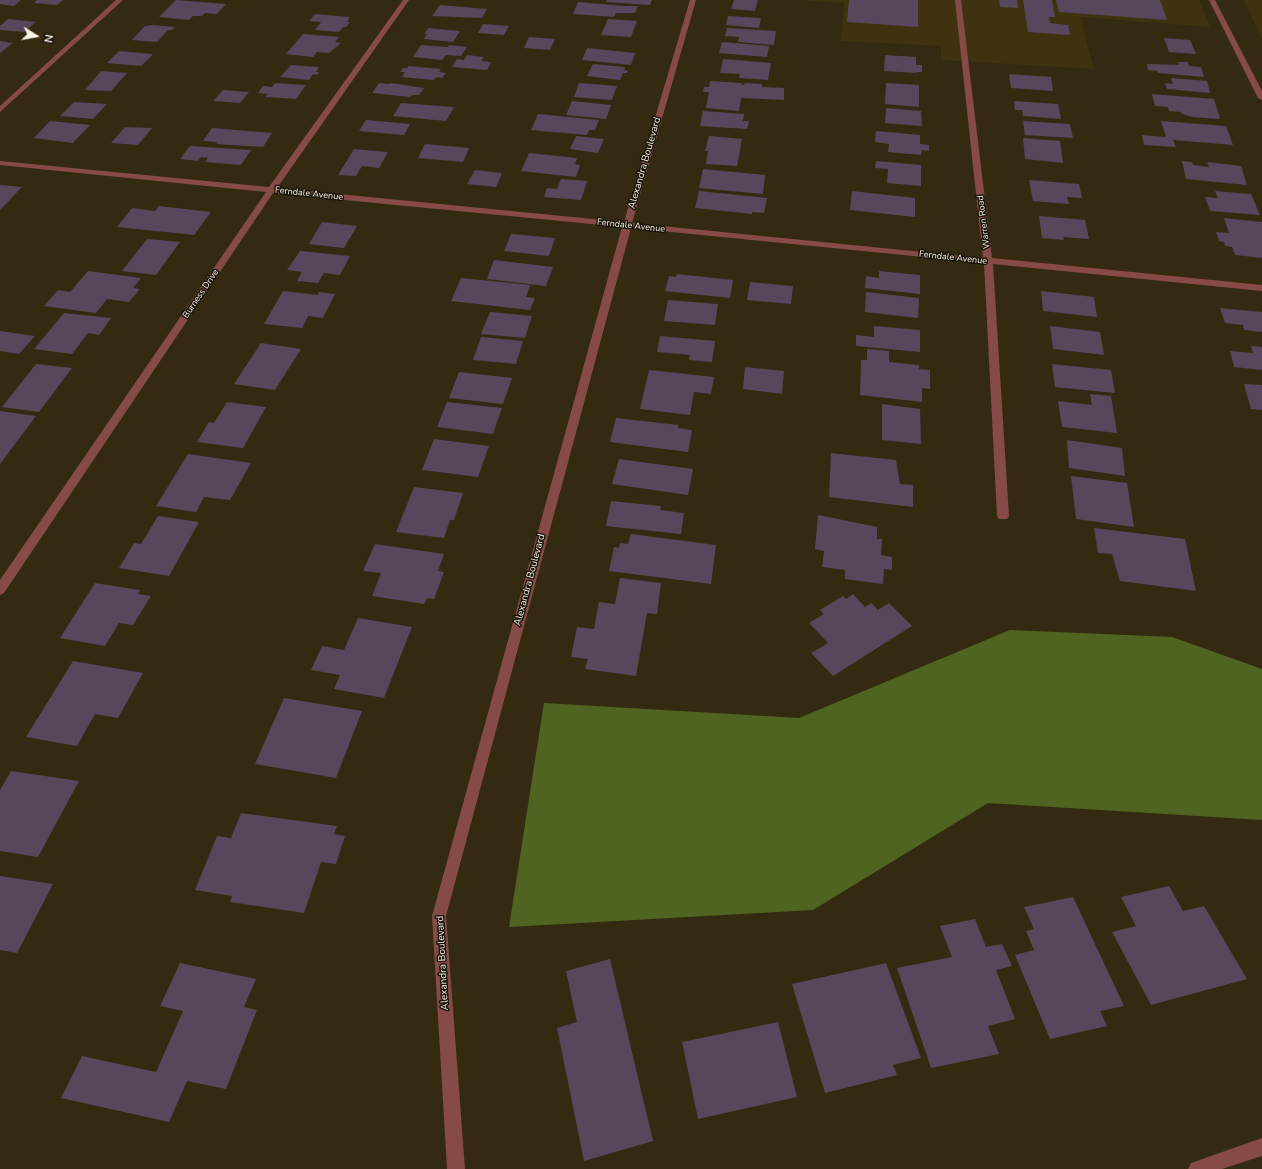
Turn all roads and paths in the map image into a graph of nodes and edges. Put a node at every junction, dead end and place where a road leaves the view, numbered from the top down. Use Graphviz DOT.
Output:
graph roads {
  1 [pos="120,0"];
  2 [pos="406,0"];
  3 [pos="693,0"];
  4 [pos="958,0"];
  5 [pos="1212,0"];
  6 [pos="1262,98"];
  7 [pos="0,110"];
  8 [pos="0,163"];
  9 [pos="271,190"];
  10 [pos="627,226"];
  11 [pos="988,261"];
  12 [pos="1262,288"];
  13 [pos="1004,516"];
  14 [pos="0,590"];
  15 [pos="1262,1147"];
  16 [pos="456,1169"];
  17 [pos="1197,1169"];
  1 -- 7 [label="street"];
  2 -- 9 [label="street, Burness Drive"];
  3 -- 10 [label="street, Alexandra Boulevard"];
  4 -- 11 [label="street, Warren Road"];
  5 -- 6 [label="street"];
  8 -- 9 [label="street, Ferndale Avenue"];
  9 -- 10 [label="street, Ferndale Avenue"];
  9 -- 14 [label="street, Burness Drive"];
  10 -- 11 [label="street, Ferndale Avenue"];
  10 -- 16 [label="street, Alexandra Boulevard"];
  11 -- 12 [label="street, Ferndale Avenue"];
  11 -- 13 [label="street, Warren Road"];
  15 -- 17 [label="street"];
}
